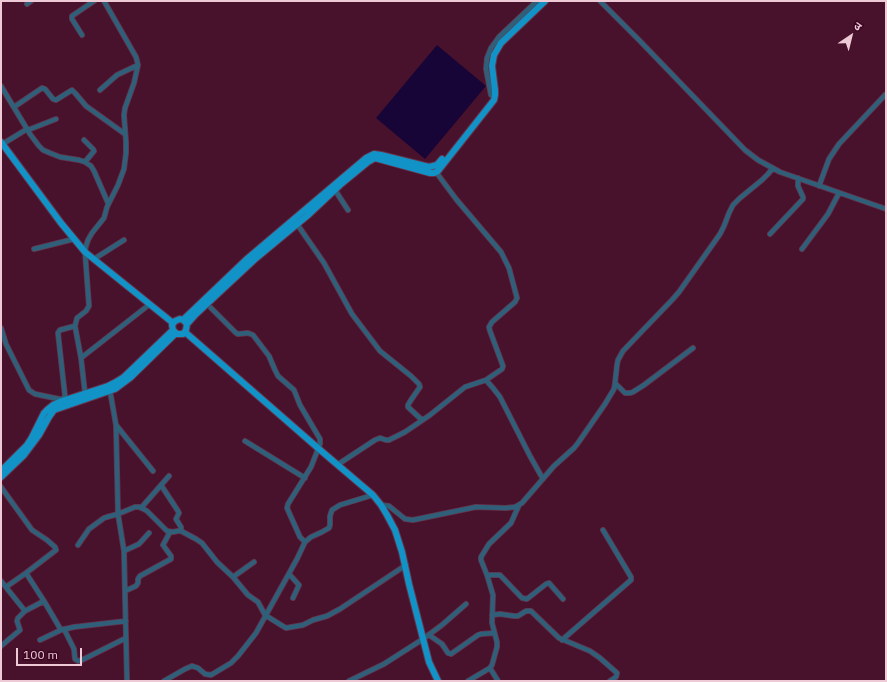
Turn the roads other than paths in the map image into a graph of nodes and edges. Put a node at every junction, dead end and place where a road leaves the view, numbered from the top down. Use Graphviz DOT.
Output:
graph roads {
  1 [pos="94,1"];
  2 [pos="105,1"];
  3 [pos="537,1"];
  4 [pos="540,1"];
  5 [pos="545,1"];
  6 [pos="548,1"];
  7 [pos="600,1"];
  8 [pos="82,35"];
  9 [pos="138,64"];
  10 [pos="1,86"];
  11 [pos="100,90"];
  12 [pos="493,93"];
  13 [pos="885,95"];
  14 [pos="14,108"];
  15 [pos="56,119"];
  16 [pos="28,130"];
  17 [pos="125,134"];
  18 [pos="84,140"];
  19 [pos="2,144"];
  20 [pos="86,162"];
  21 [pos="773,168"];
  22 [pos="436,172"];
  23 [pos="798,178"];
  24 [pos="819,186"];
  25 [pos="335,190"];
  26 [pos="839,193"];
  27 [pos="108,203"];
  28 [pos="886,209"];
  29 [pos="348,210"];
  30 [pos="297,224"];
  31 [pos="770,234"];
  32 [pos="74,239"];
  33 [pos="124,240"];
  34 [pos="34,249"];
  35 [pos="802,249"];
  36 [pos="85,252"];
  37 [pos="94,259"];
  38 [pos="150,304"];
  39 [pos="211,308"];
  40 [pos="185,322"];
  41 [pos="173,323"];
  42 [pos="75,326"];
  43 [pos="1,328"];
  44 [pos="174,332"];
  45 [pos="185,332"];
  46 [pos="693,348"];
  47 [pos="81,358"];
  48 [pos="486,380"];
  49 [pos="616,384"];
  50 [pos="110,391"];
  51 [pos="85,393"];
  52 [pos="422,420"];
  53 [pos="116,425"];
  54 [pos="245,441"];
  55 [pos="319,449"];
  56 [pos="337,465"];
  57 [pos="1,471"];
  58 [pos="153,471"];
  59 [pos="169,476"];
  60 [pos="1,478"];
  61 [pos="305,478"];
  62 [pos="543,479"];
  63 [pos="161,485"];
  64 [pos="1,487"];
  65 [pos="374,495"];
  66 [pos="381,505"];
  67 [pos="519,505"];
  68 [pos="141,508"];
  69 [pos="118,514"];
  70 [pos="603,530"];
  71 [pos="181,531"];
  72 [pos="170,532"];
  73 [pos="149,533"];
  74 [pos="305,542"];
  75 [pos="78,545"];
  76 [pos="124,551"];
  77 [pos="254,562"];
  78 [pos="406,565"];
  79 [pos="26,573"];
  80 [pos="289,574"];
  81 [pos="487,575"];
  82 [pos="233,578"];
  83 [pos="1,580"];
  84 [pos="6,587"];
  85 [pos="125,591"];
  86 [pos="293,598"];
  87 [pos="563,599"];
  88 [pos="44,601"];
  89 [pos="466,604"];
  90 [pos="25,611"];
  91 [pos="265,615"];
  92 [pos="492,615"];
  93 [pos="126,621"];
  94 [pos="62,630"];
  95 [pos="494,634"];
  96 [pos="426,637"];
  97 [pos="126,638"];
  98 [pos="40,640"];
  99 [pos="562,640"];
  100 [pos="1,646"];
  101 [pos="490,668"];
  102 [pos="127,681"];
  103 [pos="164,681"];
  104 [pos="349,681"];
  105 [pos="438,681"];
  106 [pos="468,681"];
  107 [pos="498,681"];
  108 [pos="610,681"];
  1 -- 8 [label="street"];
  2 -- 9 [label="street"];
  3 -- 12 [label="street"];
  4 -- 12 [label="main road"];
  5 -- 12 [label="main road"];
  6 -- 12 [label="street"];
  7 -- 21 [label="street"];
  9 -- 11 [label="street"];
  9 -- 17 [label="street"];
  10 -- 14 [label="street"];
  12 -- 22 [label="main road"];
  12 -- 40 [label="main road"];
  13 -- 24 [label="street"];
  14 -- 16 [label="street"];
  14 -- 17 [label="street"];
  15 -- 16 [label="street"];
  16 -- 19 [label="street"];
  16 -- 20 [label="street"];
  17 -- 27 [label="street"];
  18 -- 20 [label="street"];
  19 -- 32 [label="main road"];
  20 -- 27 [label="street"];
  21 -- 23 [label="street"];
  21 -- 49 [label="street"];
  22 -- 25 [label="main road"];
  22 -- 48 [label="street"];
  23 -- 24 [label="street"];
  23 -- 31 [label="street"];
  24 -- 26 [label="street"];
  25 -- 29 [label="street"];
  25 -- 30 [label="main road"];
  26 -- 28 [label="street"];
  26 -- 35 [label="street"];
  27 -- 36 [label="street"];
  30 -- 40 [label="main road"];
  30 -- 52 [label="street"];
  32 -- 34 [label="street"];
  32 -- 36 [label="main road"];
  33 -- 37 [label="street"];
  36 -- 37 [label="main road"];
  36 -- 42 [label="street"];
  37 -- 38 [label="main road"];
  38 -- 41 [label="main road"];
  38 -- 47 [label="street"];
  39 -- 55 [label="street"];
  40 -- 41 [label="main road"];
  40 -- 45 [label="main road"];
  41 -- 44 [label="main road"];
  42 -- 43 [label="street"];
  42 -- 47 [label="street"];
  44 -- 45 [label="main road"];
  44 -- 50 [label="main road"];
  44 -- 51 [label="main road"];
  45 -- 55 [label="main road"];
  46 -- 49 [label="street"];
  47 -- 51 [label="street"];
  48 -- 52 [label="street"];
  48 -- 62 [label="street"];
  49 -- 62 [label="street"];
  50 -- 53 [label="street"];
  50 -- 60 [label="main road"];
  51 -- 57 [label="main road"];
  52 -- 56 [label="street"];
  53 -- 58 [label="street"];
  53 -- 69 [label="street"];
  54 -- 61 [label="street"];
  55 -- 56 [label="main road"];
  55 -- 61 [label="street"];
  56 -- 65 [label="main road"];
  59 -- 63 [label="street"];
  61 -- 74 [label="street"];
  62 -- 67 [label="street"];
  63 -- 68 [label="street"];
  63 -- 71 [label="street"];
  64 -- 79 [label="street"];
  65 -- 66 [label="main road"];
  65 -- 74 [label="street"];
  66 -- 67 [label="street"];
  66 -- 78 [label="main road"];
  67 -- 81 [label="street"];
  68 -- 69 [label="street"];
  68 -- 72 [label="street"];
  69 -- 75 [label="street"];
  69 -- 76 [label="street"];
  70 -- 99 [label="street"];
  71 -- 72 [label="street"];
  71 -- 82 [label="street"];
  72 -- 85 [label="street"];
  73 -- 76 [label="street"];
  74 -- 80 [label="street"];
  76 -- 85 [label="street"];
  77 -- 82 [label="street"];
  78 -- 91 [label="street"];
  78 -- 96 [label="main road"];
  79 -- 84 [label="street"];
  79 -- 88 [label="street"];
  80 -- 86 [label="street"];
  80 -- 91 [label="street"];
  81 -- 87 [label="street"];
  81 -- 92 [label="street"];
  82 -- 91 [label="street"];
  83 -- 84 [label="street"];
  84 -- 90 [label="street"];
  85 -- 93 [label="street"];
  88 -- 90 [label="street"];
  88 -- 94 [label="street"];
  89 -- 96 [label="street"];
  90 -- 100 [label="street"];
  91 -- 103 [label="street"];
  92 -- 95 [label="street"];
  92 -- 99 [label="street"];
  93 -- 94 [label="street"];
  93 -- 97 [label="street"];
  94 -- 97 [label="street"];
  94 -- 98 [label="street"];
  95 -- 96 [label="street"];
  95 -- 101 [label="street"];
  96 -- 104 [label="street"];
  96 -- 105 [label="main road"];
  97 -- 102 [label="street"];
  99 -- 108 [label="street"];
  101 -- 106 [label="street"];
  101 -- 107 [label="street"];
}
